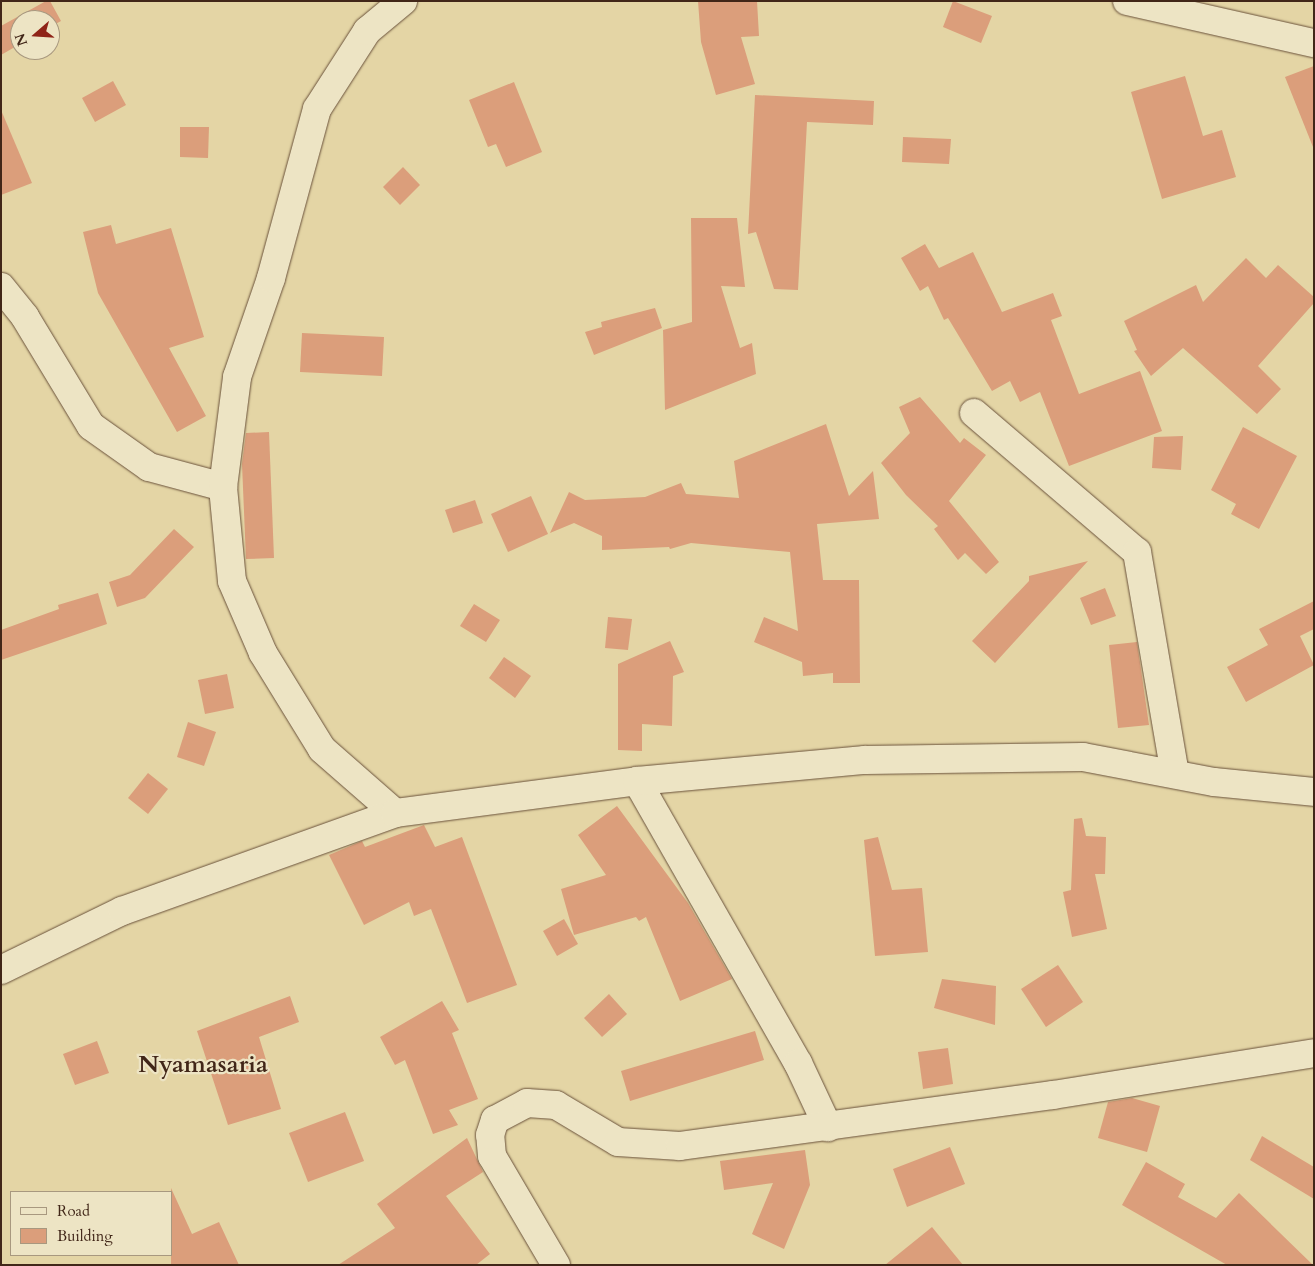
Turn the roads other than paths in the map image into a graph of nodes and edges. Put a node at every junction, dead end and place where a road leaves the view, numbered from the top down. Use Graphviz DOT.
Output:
graph roads {
  1 [pos="403,1"];
  2 [pos="1127,1"];
  3 [pos="1314,43"];
  4 [pos="1,287"];
  5 [pos="974,413"];
  6 [pos="223,487"];
  7 [pos="1175,774"];
  8 [pos="637,781"];
  9 [pos="1314,792"];
  10 [pos="395,813"];
  11 [pos="1,970"];
  12 [pos="1314,1052"];
  13 [pos="828,1127"];
  14 [pos="556,1265"];
  1 -- 6 [label="street"];
  2 -- 3 [label="street"];
  4 -- 6 [label="street"];
  5 -- 7 [label="street"];
  6 -- 10 [label="street"];
  7 -- 8 [label="street"];
  7 -- 9 [label="street"];
  8 -- 10 [label="street"];
  8 -- 13 [label="street"];
  10 -- 11 [label="street"];
  12 -- 13 [label="street"];
  13 -- 14 [label="street"];
}
